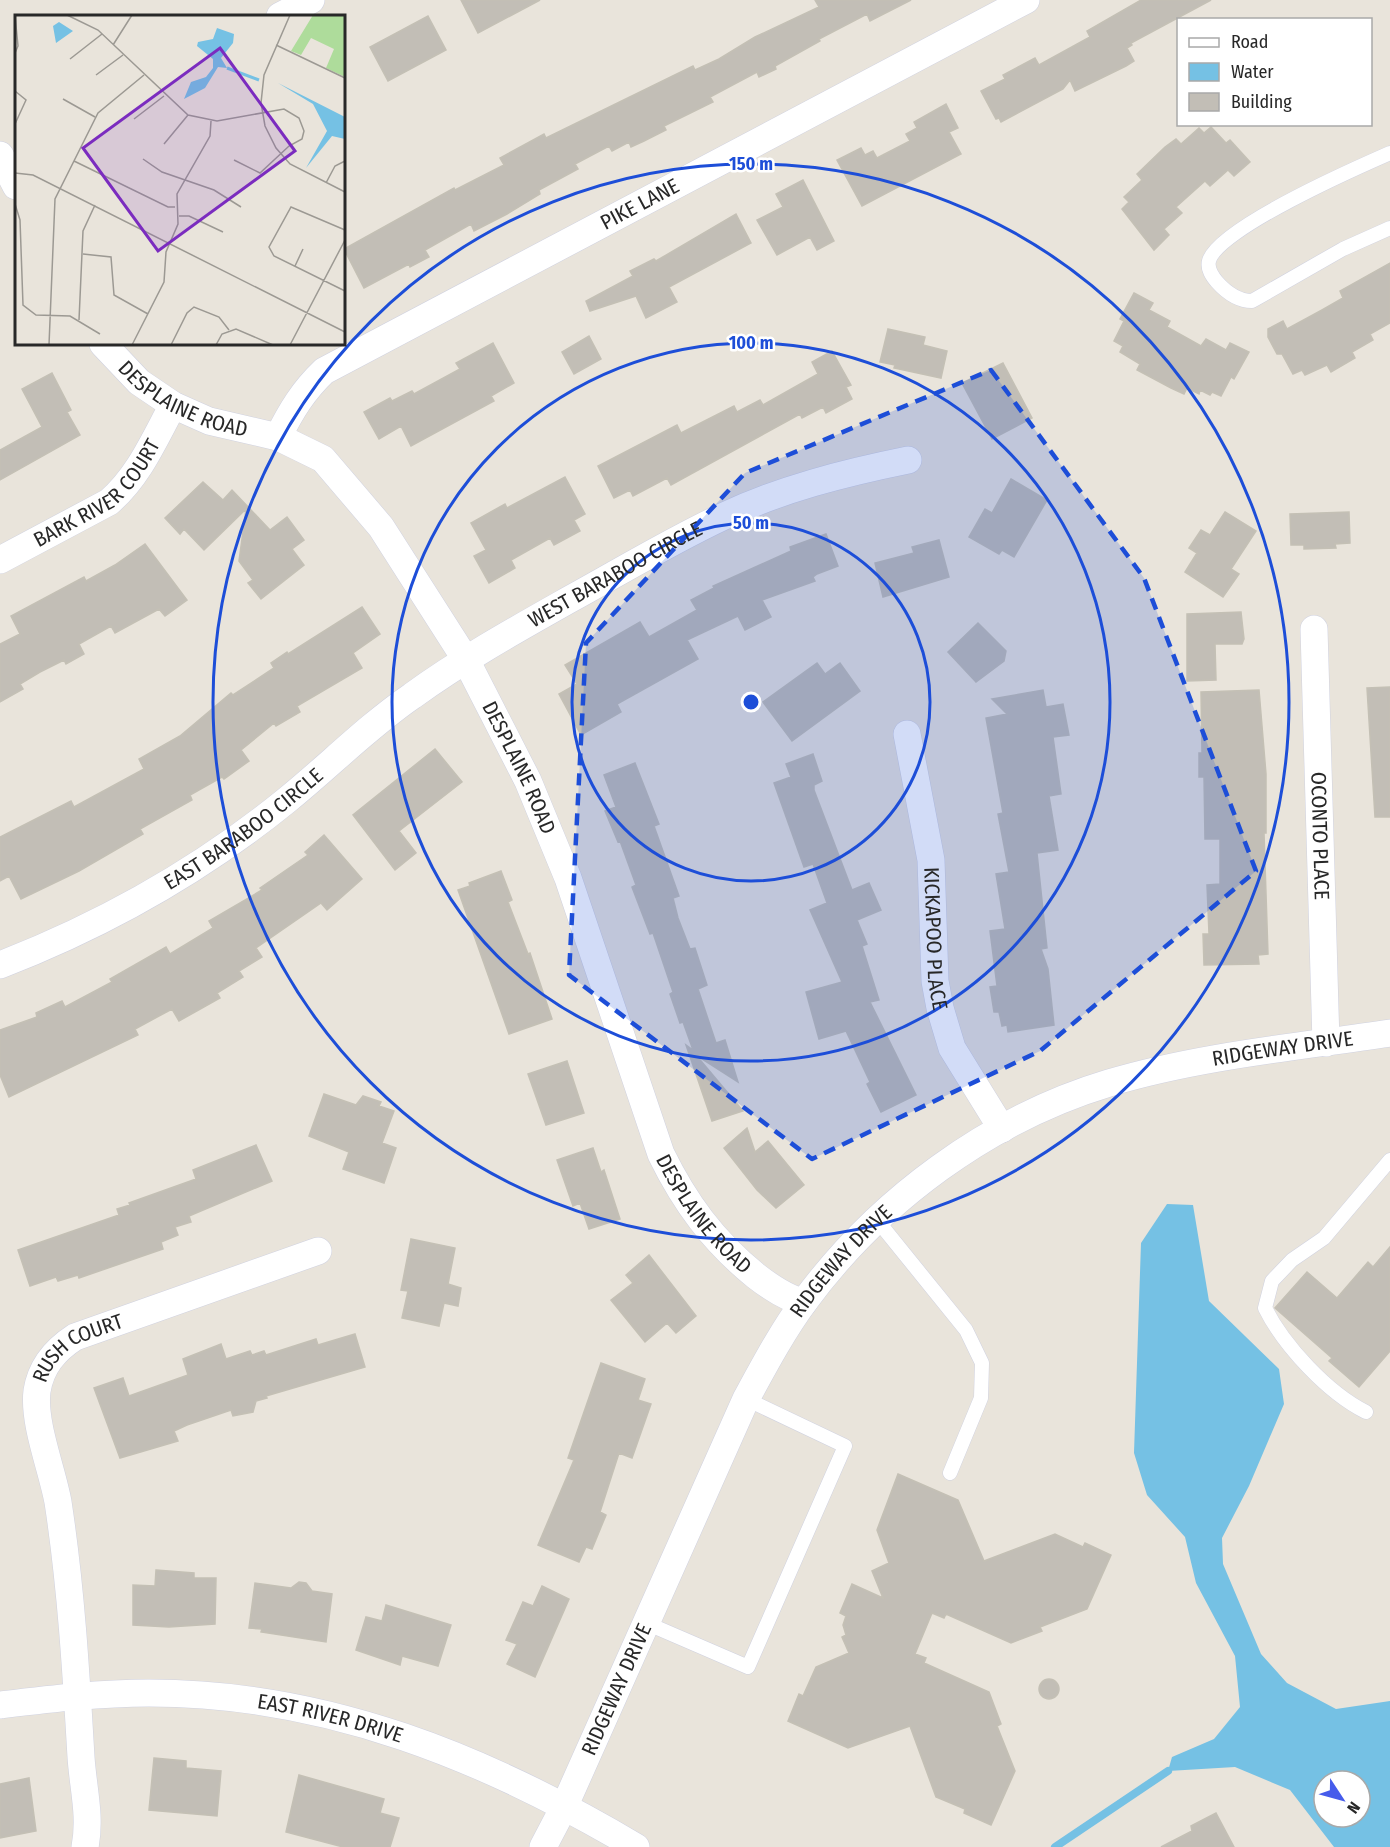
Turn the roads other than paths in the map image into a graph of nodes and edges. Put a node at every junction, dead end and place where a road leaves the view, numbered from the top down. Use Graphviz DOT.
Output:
graph roads {
  1 [pos="311,0"];
  2 [pos="1026,0"];
  3 [pos="282,15"];
  4 [pos="1390,153"];
  5 [pos="5,159"];
  6 [pos="15,184"];
  7 [pos="1390,228"];
  8 [pos="104,345"];
  9 [pos="173,405"];
  10 [pos="278,436"];
  11 [pos="908,460"];
  12 [pos="0,560"];
  13 [pos="1314,629"];
  14 [pos="466,660"];
  15 [pos="907,734"];
  16 [pos="0,965"];
  17 [pos="1390,1033"];
  18 [pos="1326,1043"];
  19 [pos="1002,1129"];
  20 [pos="1390,1160"];
  21 [pos="877,1220"];
  22 [pos="318,1251"];
  23 [pos="804,1302"];
  24 [pos="746,1399"];
  25 [pos="1366,1412"];
  26 [pos="950,1473"];
  27 [pos="646,1623"];
  28 [pos="80,1695"];
  29 [pos="0,1705"];
  30 [pos="565,1805"];
  31 [pos="85,1847"];
  32 [pos="543,1847"];
  33 [pos="636,1847"];
  1 -- 3 [label="street"];
  2 -- 10 [label="street, PIKE LANE"];
  4 -- 7 [label="lane"];
  5 -- 6 [label="street"];
  8 -- 9 [label="street, DESPLAINE ROAD"];
  9 -- 10 [label="street, DESPLAINE ROAD"];
  9 -- 12 [label="street, BARK RIVER COURT"];
  10 -- 14 [label="street, DESPLAINE ROAD"];
  11 -- 14 [label="street, WEST BARABOO CIRCLE"];
  13 -- 18 [label="street, OCONTO PLACE"];
  14 -- 16 [label="street, EAST BARABOO CIRCLE"];
  14 -- 23 [label="street, DESPLAINE ROAD"];
  15 -- 19 [label="street, KICKAPOO PLACE"];
  17 -- 18 [label="street, RIDGEWAY DRIVE"];
  18 -- 19 [label="street, RIDGEWAY DRIVE"];
  19 -- 21 [label="street, RIDGEWAY DRIVE"];
  20 -- 25 [label="lane"];
  21 -- 23 [label="street, RIDGEWAY DRIVE"];
  21 -- 26 [label="lane"];
  22 -- 28 [label="street, RUSH COURT"];
  23 -- 24 [label="street, RIDGEWAY DRIVE"];
  24 -- 27 [label="street, RIDGEWAY DRIVE"];
  24 -- 27 [label="lane"];
  27 -- 30 [label="street, RIDGEWAY DRIVE"];
  28 -- 29 [label="street, EAST RIVER DRIVE"];
  28 -- 30 [label="street, EAST RIVER DRIVE"];
  28 -- 31 [label="street, RUSH COURT"];
  30 -- 32 [label="street, RIDGEWAY DRIVE"];
  30 -- 33 [label="street, EAST RIVER DRIVE"];
}
